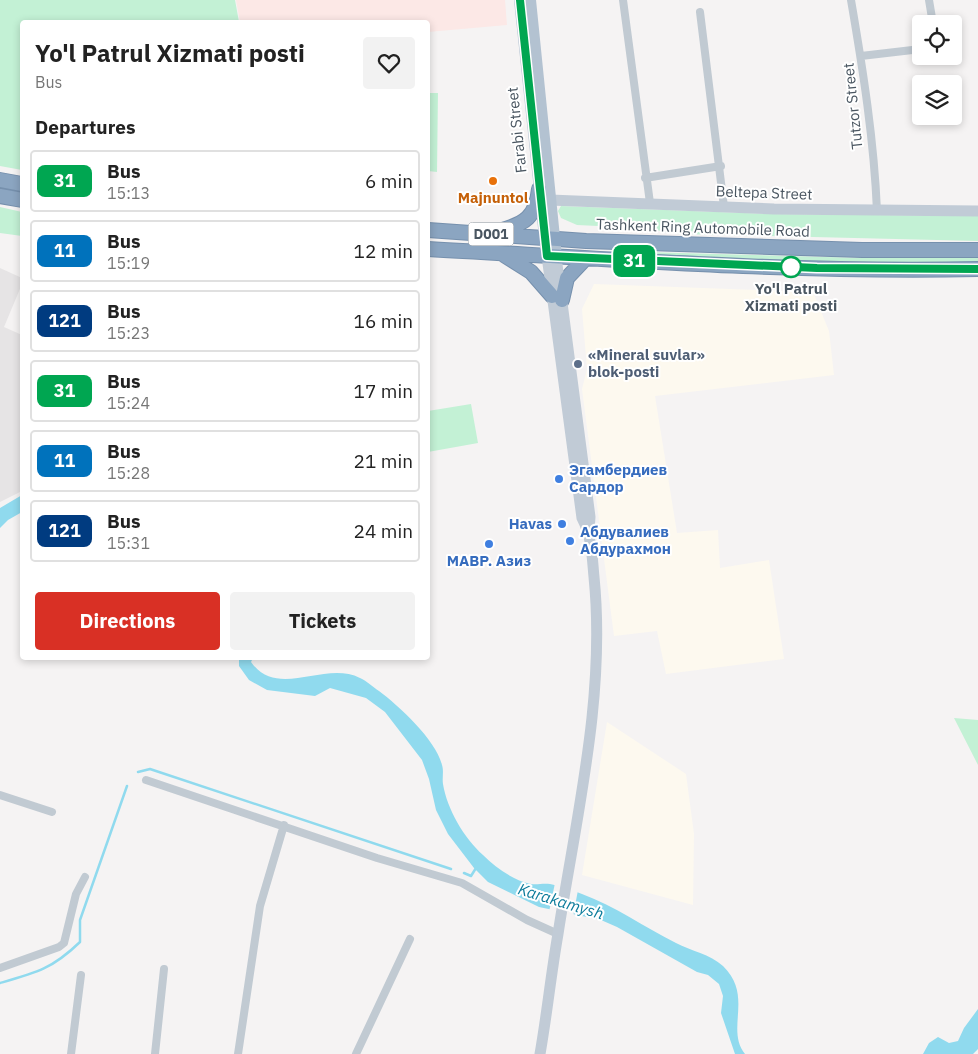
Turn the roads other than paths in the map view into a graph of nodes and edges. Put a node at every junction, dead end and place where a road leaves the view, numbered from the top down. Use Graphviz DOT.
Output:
graph roads {
  1 [pos="520,0"];
  2 [pos="530,0"];
  3 [pos="623,0"];
  4 [pos="851,0"];
  5 [pos="930,0"];
  6 [pos="700,12"];
  7 [pos="932,15"];
  8 [pos="912,50"];
  9 [pos="862,56"];
  10 [pos="721,166"];
  11 [pos="645,178"];
  12 [pos="0,180"];
  13 [pos="20,184"];
  14 [pos="539,189"];
  15 [pos="0,196"];
  16 [pos="20,200"];
  17 [pos="550,200"];
  18 [pos="650,203"];
  19 [pos="724,207"];
  20 [pos="877,210"];
  21 [pos="978,211"];
  22 [pos="430,230"];
  23 [pos="488,234"];
  24 [pos="550,238"];
  25 [pos="430,249"];
  26 [pos="978,250"];
  27 [pos="502,253"];
  28 [pos="552,257"];
  29 [pos="586,259"];
  30 [pos="978,269"];
  31 [pos="557,298"];
  32 [pos="146,780"];
  33 [pos="0,795"];
  34 [pos="52,812"];
  35 [pos="284,825"];
  36 [pos="85,877"];
  37 [pos="558,934"];
  38 [pos="410,939"];
  39 [pos="0,968"];
  40 [pos="164,969"];
  41 [pos="81,975"];
  42 [pos="71,1054"];
  43 [pos="155,1054"];
  44 [pos="238,1054"];
  45 [pos="356,1054"];
  46 [pos="540,1054"];
  1 -- 14 [label="main road, Farabi Street"];
  2 -- 17 [label="main road, Farabi Street"];
  3 -- 11 [label="street"];
  4 -- 9 [label="street, Tutzor Street"];
  5 -- 7 [label="street"];
  6 -- 10 [label="street"];
  8 -- 9 [label="street"];
  9 -- 20 [label="street, Tutzor Street"];
  10 -- 11 [label="street"];
  10 -- 19 [label="street"];
  11 -- 18 [label="street"];
  12 -- 13 [label="highway"];
  14 -- 23 [label="highway"];
  14 -- 24 [label="main road, Farabi Street"];
  15 -- 16 [label="highway"];
  17 -- 18 [label="main road, Beltepa Street"];
  17 -- 24 [label="main road, Farabi Street"];
  18 -- 19 [label="main road, Beltepa Street"];
  19 -- 20 [label="main road, Beltepa Street"];
  20 -- 21 [label="main road, Beltepa Street"];
  22 -- 23 [label="highway, Tashkent Ring Automobile Road / D001"];
  23 -- 24 [label="highway, Tashkent Ring Automobile Road / D001"];
  24 -- 26 [label="highway, Tashkent Ring Automobile Road / D001"];
  24 -- 28 [label="main road, Farabi Street"];
  25 -- 27 [label="highway, D001"];
  27 -- 28 [label="highway, D001"];
  27 -- 31 [label="highway"];
  28 -- 29 [label="highway, D001"];
  28 -- 31 [label="main road"];
  29 -- 30 [label="highway, D001"];
  29 -- 31 [label="highway"];
  31 -- 37 [label="main road"];
  32 -- 35 [label="street"];
  33 -- 34 [label="street"];
  35 -- 37 [label="street"];
  35 -- 44 [label="street"];
  36 -- 39 [label="street"];
  37 -- 46 [label="main road"];
  38 -- 45 [label="street"];
  40 -- 43 [label="street"];
  41 -- 42 [label="street"];
}
